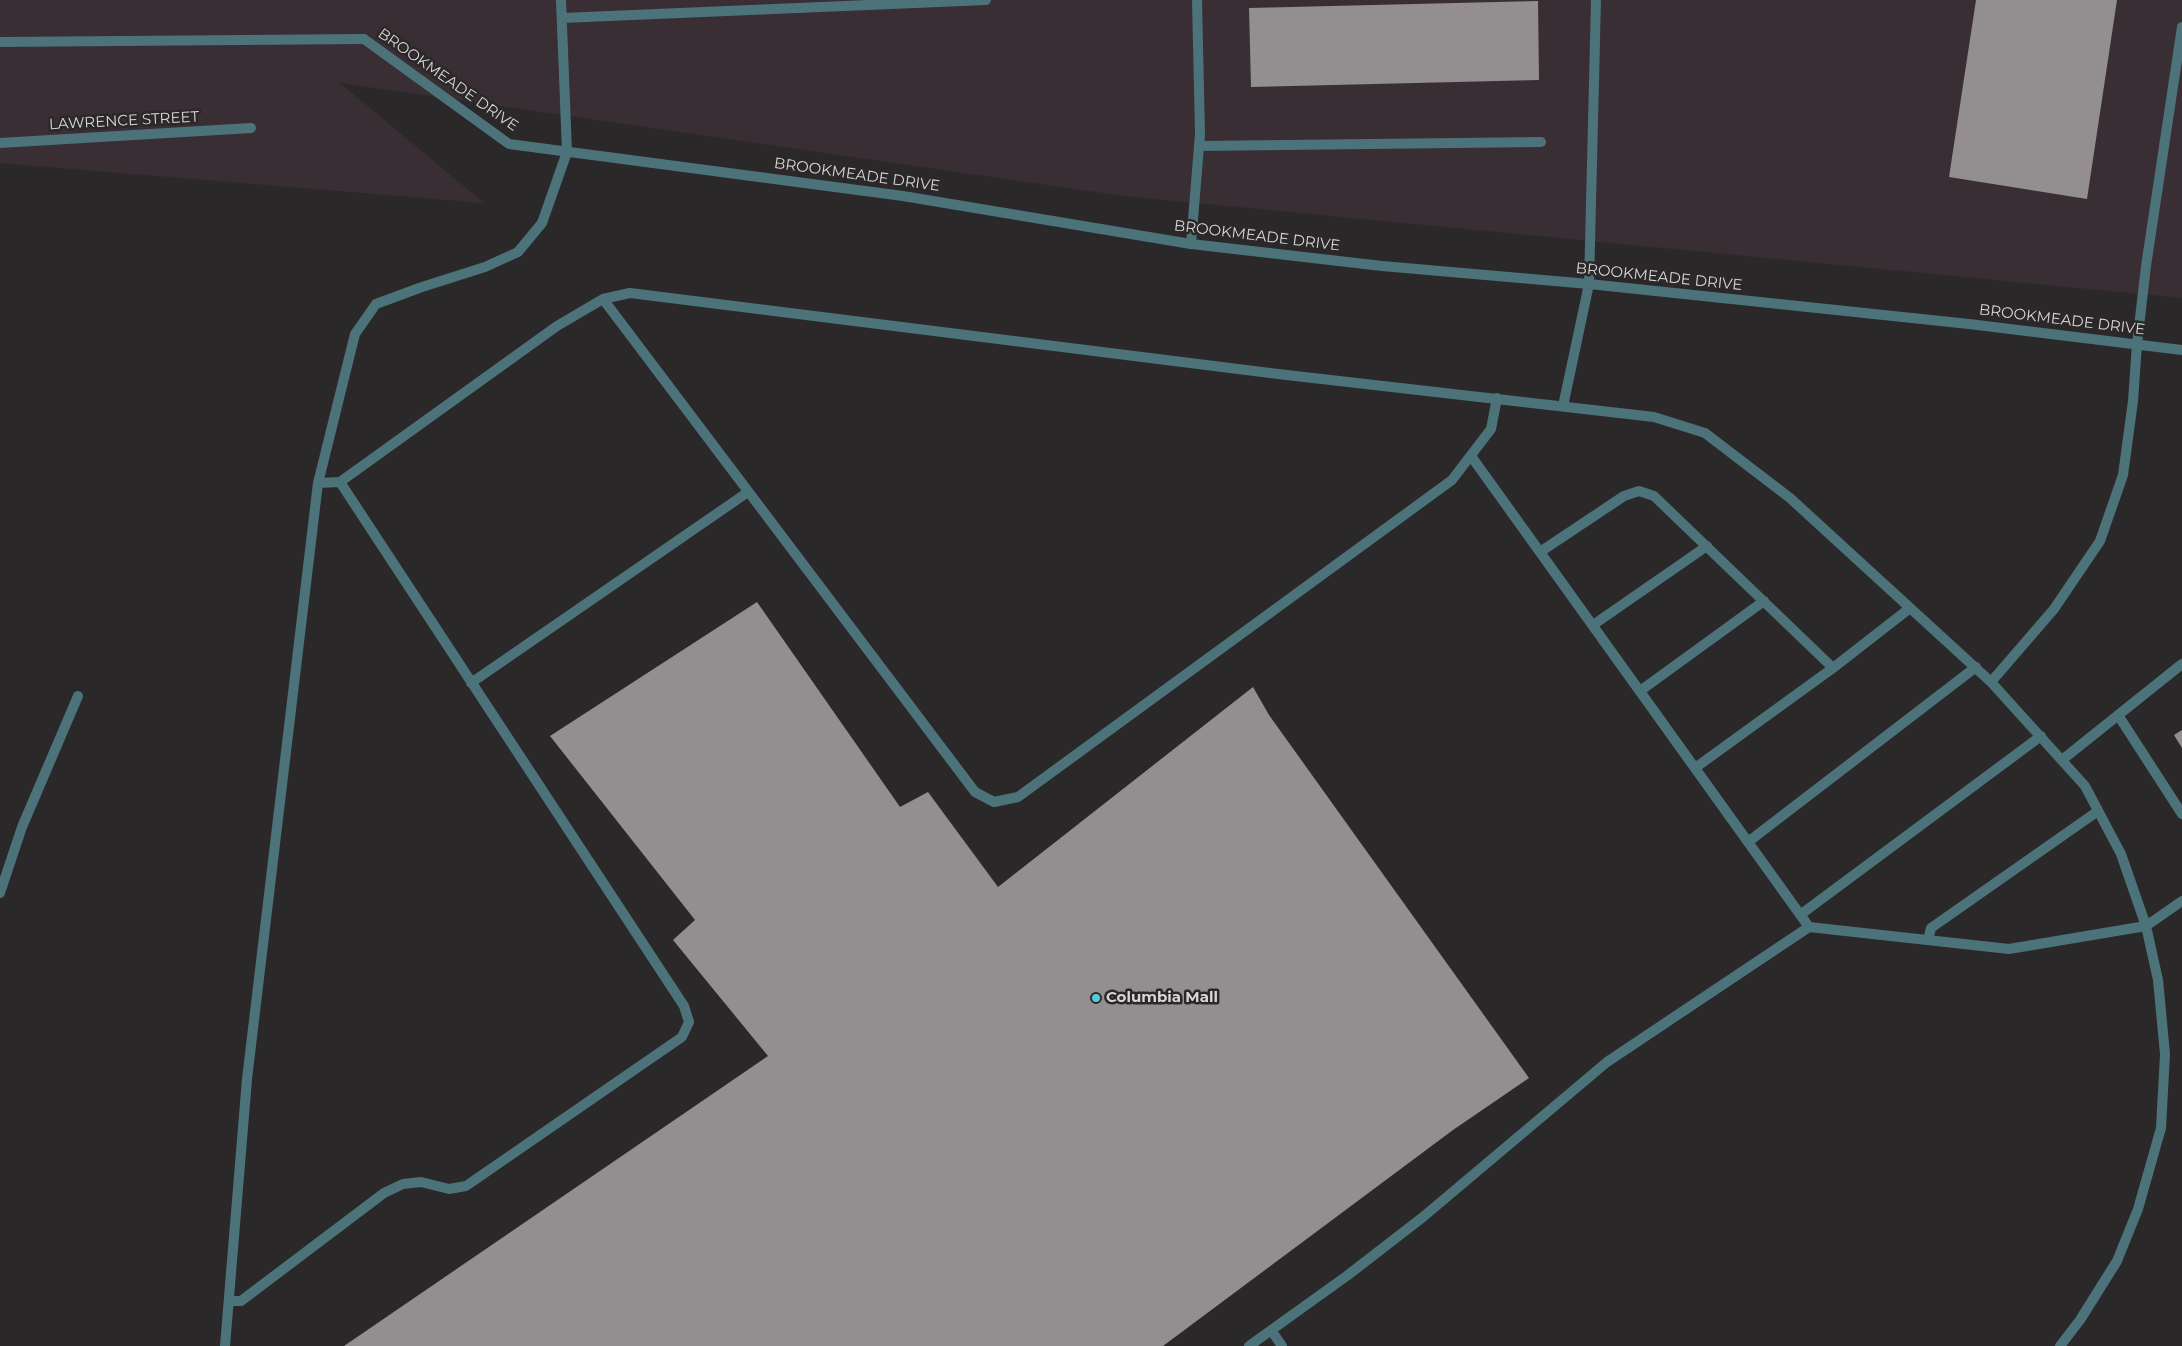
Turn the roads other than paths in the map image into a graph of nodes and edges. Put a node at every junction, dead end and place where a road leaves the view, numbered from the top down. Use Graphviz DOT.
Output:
graph roads {
  1 [pos="562,0"];
  2 [pos="986,0"];
  3 [pos="1197,0"];
  4 [pos="1596,0"];
  5 [pos="562,18"];
  6 [pos="2182,27"];
  7 [pos="0,42"];
  8 [pos="251,128"];
  9 [pos="1541,142"];
  10 [pos="0,143"];
  11 [pos="1199,146"];
  12 [pos="568,152"];
  13 [pos="1191,244"];
  14 [pos="1589,284"];
  15 [pos="603,299"];
  16 [pos="2137,344"];
  17 [pos="2182,350"];
  18 [pos="1497,398"];
  19 [pos="1563,406"];
  20 [pos="1471,456"];
  21 [pos="340,482"];
  22 [pos="318,483"];
  23 [pos="748,492"];
  24 [pos="1707,546"];
  25 [pos="1540,552"];
  26 [pos="1764,601"];
  27 [pos="1910,608"];
  28 [pos="1593,625"];
  29 [pos="2182,664"];
  30 [pos="1976,667"];
  31 [pos="1833,668"];
  32 [pos="1991,682"];
  33 [pos="472,683"];
  34 [pos="1640,691"];
  35 [pos="78,696"];
  36 [pos="2118,715"];
  37 [pos="2041,736"];
  38 [pos="2062,760"];
  39 [pos="1695,768"];
  40 [pos="2098,811"];
  41 [pos="2182,814"];
  42 [pos="1748,842"];
  43 [pos="0,893"];
  44 [pos="2182,901"];
  45 [pos="1800,915"];
  46 [pos="2146,926"];
  47 [pos="1809,927"];
  48 [pos="1928,940"];
  49 [pos="229,1301"];
  50 [pos="1271,1330"];
  51 [pos="226,1346"];
  52 [pos="1248,1346"];
  53 [pos="1282,1346"];
  54 [pos="2060,1346"];
  1 -- 5 [label="street"];
  2 -- 5 [label="street"];
  3 -- 11 [label="street"];
  4 -- 14 [label="street"];
  5 -- 12 [label="street"];
  6 -- 16 [label="street"];
  7 -- 12 [label="street, BROOKMEADE DRIVE"];
  8 -- 10 [label="street, LAWRENCE STREET"];
  9 -- 11 [label="street"];
  11 -- 13 [label="street"];
  12 -- 13 [label="street, BROOKMEADE DRIVE"];
  12 -- 22 [label="street"];
  13 -- 14 [label="street, BROOKMEADE DRIVE"];
  14 -- 16 [label="street, BROOKMEADE DRIVE"];
  14 -- 19 [label="street"];
  15 -- 18 [label="street"];
  15 -- 21 [label="street"];
  15 -- 23 [label="street"];
  16 -- 17 [label="street, BROOKMEADE DRIVE"];
  16 -- 32 [label="street"];
  18 -- 19 [label="street"];
  18 -- 20 [label="street"];
  19 -- 27 [label="street"];
  20 -- 23 [label="street"];
  20 -- 25 [label="street"];
  21 -- 22 [label="street"];
  21 -- 33 [label="street"];
  22 -- 49 [label="street"];
  23 -- 33 [label="street"];
  24 -- 25 [label="street"];
  24 -- 26 [label="street"];
  24 -- 28 [label="street"];
  25 -- 28 [label="street"];
  26 -- 31 [label="street"];
  26 -- 34 [label="street"];
  27 -- 30 [label="street"];
  27 -- 31 [label="street"];
  28 -- 34 [label="street"];
  29 -- 36 [label="street"];
  30 -- 32 [label="street"];
  30 -- 42 [label="street"];
  31 -- 39 [label="street"];
  32 -- 37 [label="street"];
  33 -- 49 [label="street"];
  34 -- 39 [label="street"];
  35 -- 43 [label="street"];
  36 -- 38 [label="street"];
  36 -- 41 [label="street"];
  37 -- 38 [label="street"];
  37 -- 45 [label="street"];
  38 -- 40 [label="street"];
  39 -- 42 [label="street"];
  40 -- 46 [label="street"];
  40 -- 48 [label="street"];
  42 -- 45 [label="street"];
  44 -- 46 [label="street"];
  45 -- 47 [label="street"];
  46 -- 48 [label="street"];
  46 -- 54 [label="street"];
  47 -- 48 [label="street"];
  47 -- 50 [label="street"];
  49 -- 51 [label="street"];
  50 -- 52 [label="street"];
  50 -- 53 [label="street"];
}
